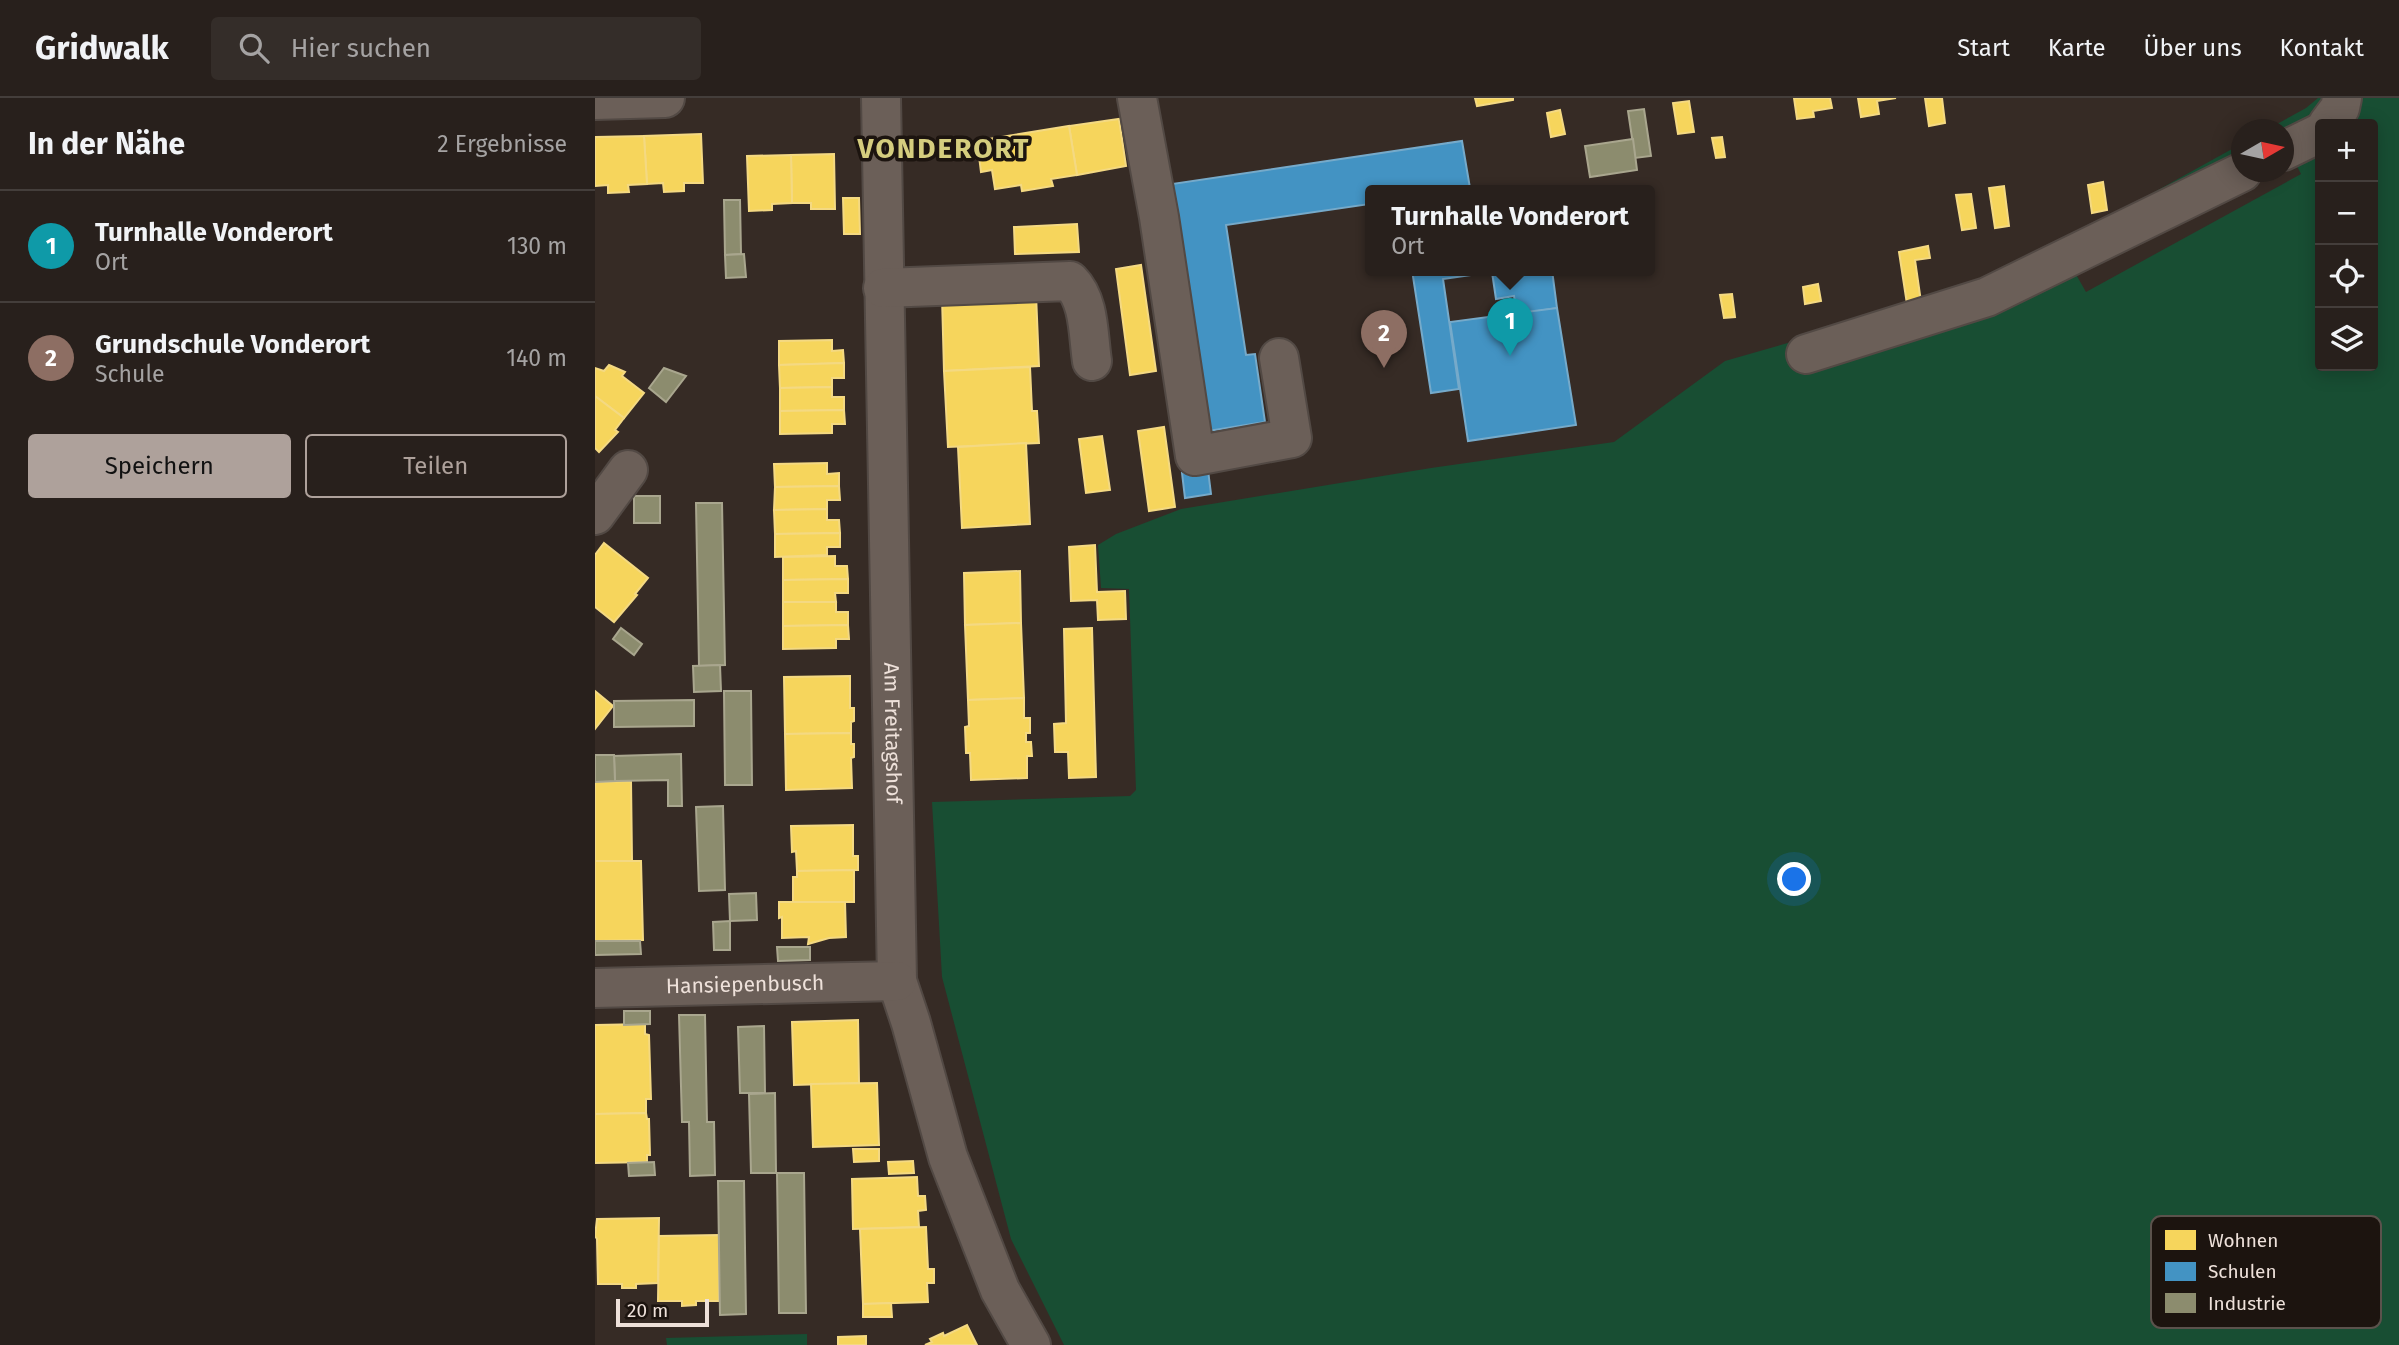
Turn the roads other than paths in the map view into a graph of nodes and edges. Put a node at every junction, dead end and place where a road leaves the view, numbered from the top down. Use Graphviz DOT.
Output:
graph roads {
  1 [pos="664,98"];
  2 [pos="881,98"];
  3 [pos="1137,98"];
  4 [pos="2342,98"];
  5 [pos="595,100"];
  6 [pos="2332,119"];
  7 [pos="2315,136"];
  8 [pos="2294,146"];
  9 [pos="2231,177"];
  10 [pos="883,288"];
  11 [pos="1806,354"];
  12 [pos="1279,358"];
  13 [pos="1093,361"];
  14 [pos="628,470"];
  15 [pos="595,515"];
  16 [pos="897,981"];
  17 [pos="595,988"];
  18 [pos="1031,1345"];
  1 -- 5 [label="street"];
  2 -- 10 [label="street, Am Freitagshof"];
  3 -- 12 [label="street"];
  4 -- 6 [label="street"];
  7 -- 8 [label="street"];
  9 -- 11 [label="street"];
  10 -- 13 [label="street"];
  10 -- 16 [label="street, Am Freitagshof"];
  14 -- 15 [label="street"];
  16 -- 17 [label="street, Hansiepenbusch"];
  16 -- 18 [label="street, Am Freitagshof"];
}
